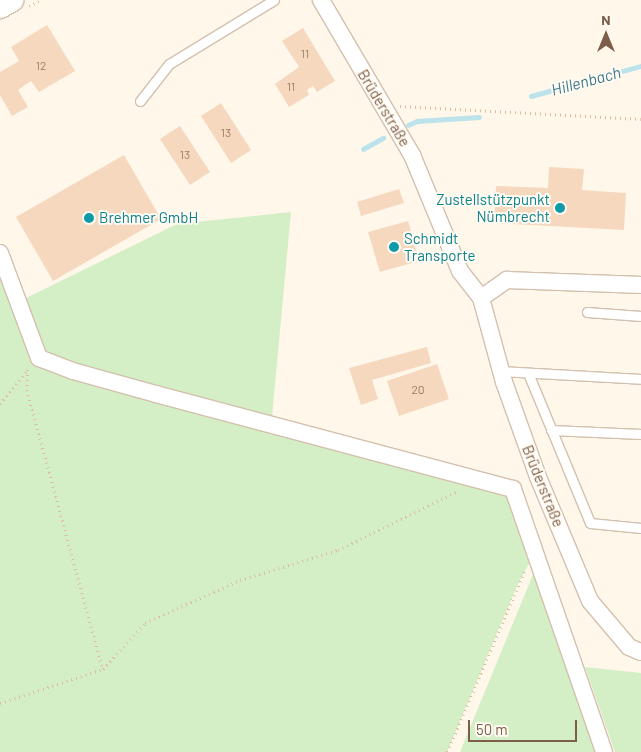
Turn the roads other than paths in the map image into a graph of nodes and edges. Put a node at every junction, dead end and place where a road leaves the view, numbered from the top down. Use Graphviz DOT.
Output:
graph roads {
  1 [pos="11,0"];
  2 [pos="274,0"];
  3 [pos="322,0"];
  4 [pos="0,6"];
  5 [pos="140,101"];
  6 [pos="0,253"];
  7 [pos="641,285"];
  8 [pos="481,298"];
  9 [pos="587,312"];
  10 [pos="641,316"];
  11 [pos="500,371"];
  12 [pos="528,373"];
  13 [pos="641,379"];
  14 [pos="551,430"];
  15 [pos="641,434"];
  16 [pos="641,528"];
  17 [pos="641,652"];
  18 [pos="604,752"];
  1 -- 4 [label="main road"];
  2 -- 5 [label="lane"];
  3 -- 8 [label="street, Brüderstraße"];
  6 -- 18 [label="street"];
  7 -- 8 [label="street"];
  8 -- 11 [label="street, Brüderstraße"];
  9 -- 10 [label="lane"];
  11 -- 12 [label="lane"];
  11 -- 17 [label="street, Brüderstraße"];
  12 -- 13 [label="lane"];
  12 -- 14 [label="lane"];
  14 -- 15 [label="lane"];
  14 -- 16 [label="lane"];
}
